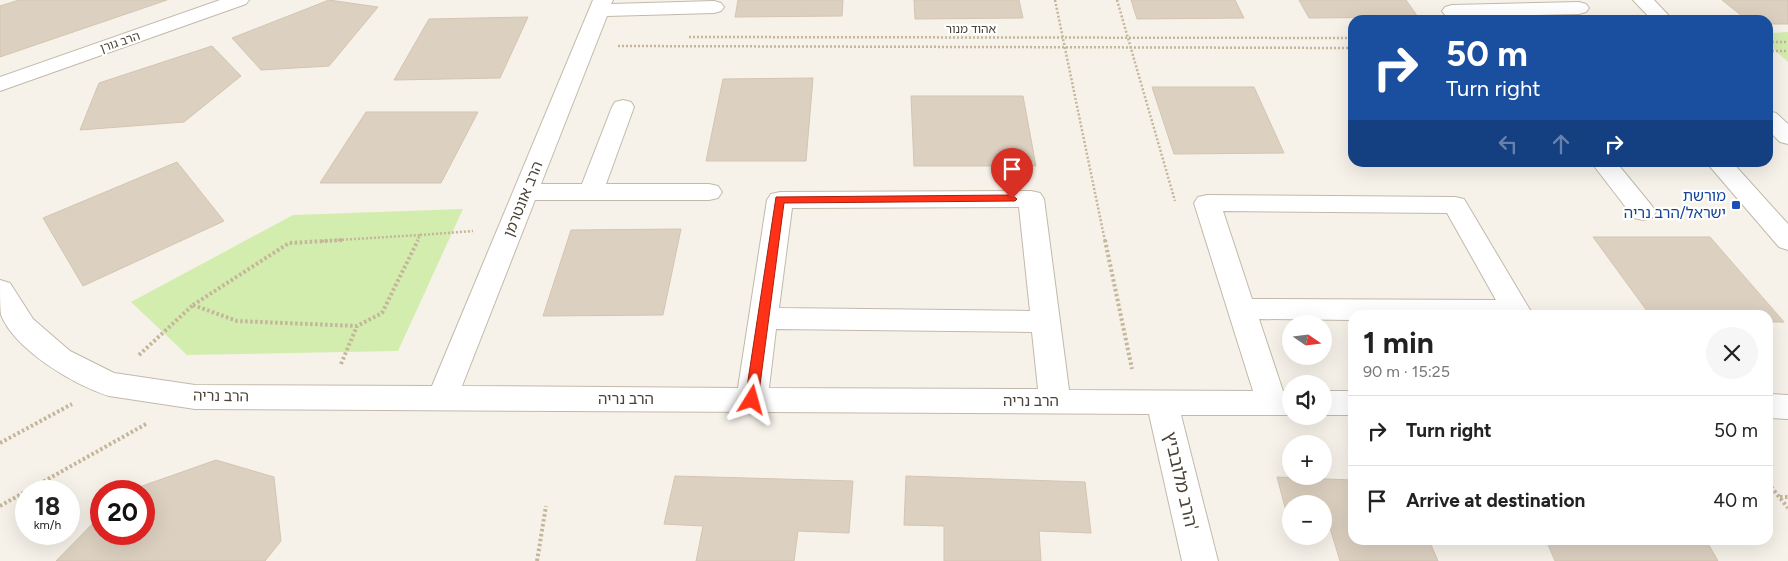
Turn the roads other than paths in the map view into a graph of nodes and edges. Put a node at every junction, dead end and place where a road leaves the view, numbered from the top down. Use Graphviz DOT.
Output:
graph roads {
  1 [pos="239,0"];
  2 [pos="1643,0"];
  3 [pos="601,5"];
  4 [pos="1486,5"];
  5 [pos="714,8"];
  6 [pos="1580,9"];
  7 [pos="1452,11"];
  8 [pos="1659,15"];
  9 [pos="0,84"];
  10 [pos="623,107"];
  11 [pos="1773,123"];
  12 [pos="1788,137"];
  13 [pos="1607,167"];
  14 [pos="1722,167"];
  15 [pos="526,192"];
  16 [pos="591,192"];
  17 [pos="708,192"];
  18 [pos="1643,212"];
  19 [pos="1788,241"];
  20 [pos="0,290"];
  21 [pos="1242,309"];
  22 [pos="1348,310"];
  23 [pos="1517,310"];
  24 [pos="764,318"];
  25 [pos="1046,322"];
  26 [pos="442,398"];
  27 [pos="752,400"];
  28 [pos="1055,401"];
  29 [pos="1151,402"];
  30 [pos="1281,403"];
  31 [pos="1332,403"];
  32 [pos="1348,403"];
  33 [pos="1773,406"];
  34 [pos="1788,407"];
  35 [pos="1200,561"];
  1 -- 9 [label="street, הרב גורן"];
  2 -- 8 [label="street"];
  3 -- 5 [label="street"];
  3 -- 15 [label="street, הרב אונטרמן"];
  4 -- 6 [label="street"];
  4 -- 7 [label="street"];
  10 -- 16 [label="street"];
  11 -- 12 [label="street"];
  13 -- 18 [label="street"];
  14 -- 19 [label="street"];
  15 -- 16 [label="street"];
  15 -- 26 [label="street, הרב אונטרמן"];
  16 -- 17 [label="street"];
  20 -- 26 [label="street, הרב נריה"];
  21 -- 22 [label="street"];
  21 -- 23 [label="street"];
  21 -- 30 [label="street"];
  24 -- 25 [label="street"];
  24 -- 25 [label="street"];
  24 -- 27 [label="street"];
  25 -- 28 [label="street"];
  26 -- 27 [label="street, הרב נריה"];
  27 -- 28 [label="street, הרב נריה"];
  28 -- 29 [label="street, הרב נריה"];
  29 -- 30 [label="street, הרב נריה"];
  29 -- 35 [label="street, הרב מלובביץ'"];
  31 -- 32 [label="street"];
  33 -- 34 [label="street"];
}
